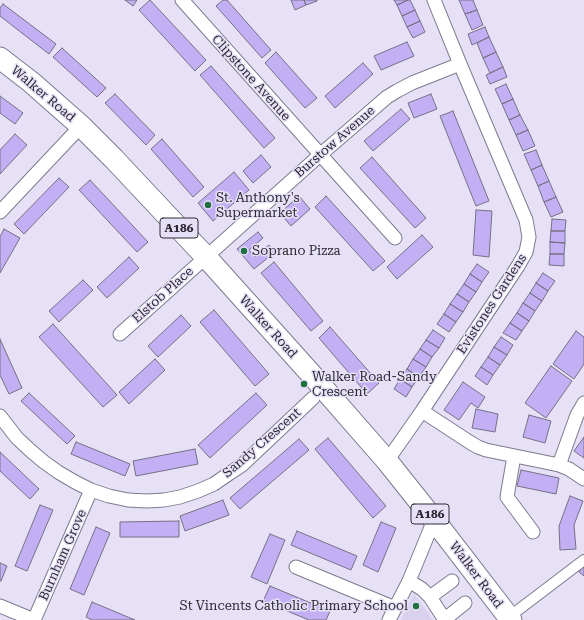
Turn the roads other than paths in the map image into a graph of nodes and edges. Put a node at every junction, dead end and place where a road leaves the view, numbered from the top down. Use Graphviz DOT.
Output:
graph roads {
  1 [pos="182,0"];
  2 [pos="434,0"];
  3 [pos="0,58"];
  4 [pos="460,64"];
  5 [pos="81,126"];
  6 [pos="320,155"];
  7 [pos="0,212"];
  8 [pos="395,238"];
  9 [pos="206,257"];
  10 [pos="120,334"];
  11 [pos="313,398"];
  12 [pos="584,403"];
  13 [pos="422,411"];
  14 [pos="0,416"];
  15 [pos="514,456"];
  16 [pos="387,461"];
  17 [pos="559,465"];
  18 [pos="584,479"];
  19 [pos="91,490"];
  20 [pos="434,520"];
  21 [pos="533,532"];
  22 [pos="584,560"];
  23 [pos="296,567"];
  24 [pos="409,581"];
  25 [pos="452,581"];
  26 [pos="430,597"];
  27 [pos="465,603"];
  28 [pos="0,606"];
  29 [pos="392,614"];
  30 [pos="510,619"];
  31 [pos="34,620"];
  32 [pos="445,620"];
  1 -- 6 [label="street, Clipstone Avenue"];
  2 -- 4 [label="street, Evistones Gardens"];
  3 -- 5 [label="main road, Walker Road / A186"];
  4 -- 6 [label="street, Burstow Avenue"];
  4 -- 13 [label="street, Evistones Gardens"];
  5 -- 7 [label="street"];
  5 -- 9 [label="main road, Walker Road / A186"];
  6 -- 8 [label="street, Clipstone Avenue"];
  6 -- 9 [label="street, Burstow Avenue"];
  9 -- 10 [label="street, Elstob Place"];
  9 -- 16 [label="main road, Walker Road / A186"];
  11 -- 19 [label="street, Sandy Crescent"];
  12 -- 17 [label="street"];
  13 -- 15 [label="street"];
  13 -- 16 [label="street, Evistones Gardens"];
  14 -- 19 [label="street, Sandy Crescent"];
  15 -- 17 [label="street"];
  15 -- 21 [label="street"];
  16 -- 20 [label="main road, Walker Road / A186"];
  17 -- 18 [label="street"];
  19 -- 31 [label="street, Burnham Grove"];
  20 -- 24 [label="street"];
  20 -- 30 [label="main road, Walker Road / A186"];
  22 -- 30 [label="street"];
  23 -- 29 [label="street"];
  24 -- 26 [label="street"];
  24 -- 29 [label="street"];
  25 -- 26 [label="street"];
  26 -- 32 [label="street"];
  27 -- 32 [label="street"];
  28 -- 31 [label="street"];
}
